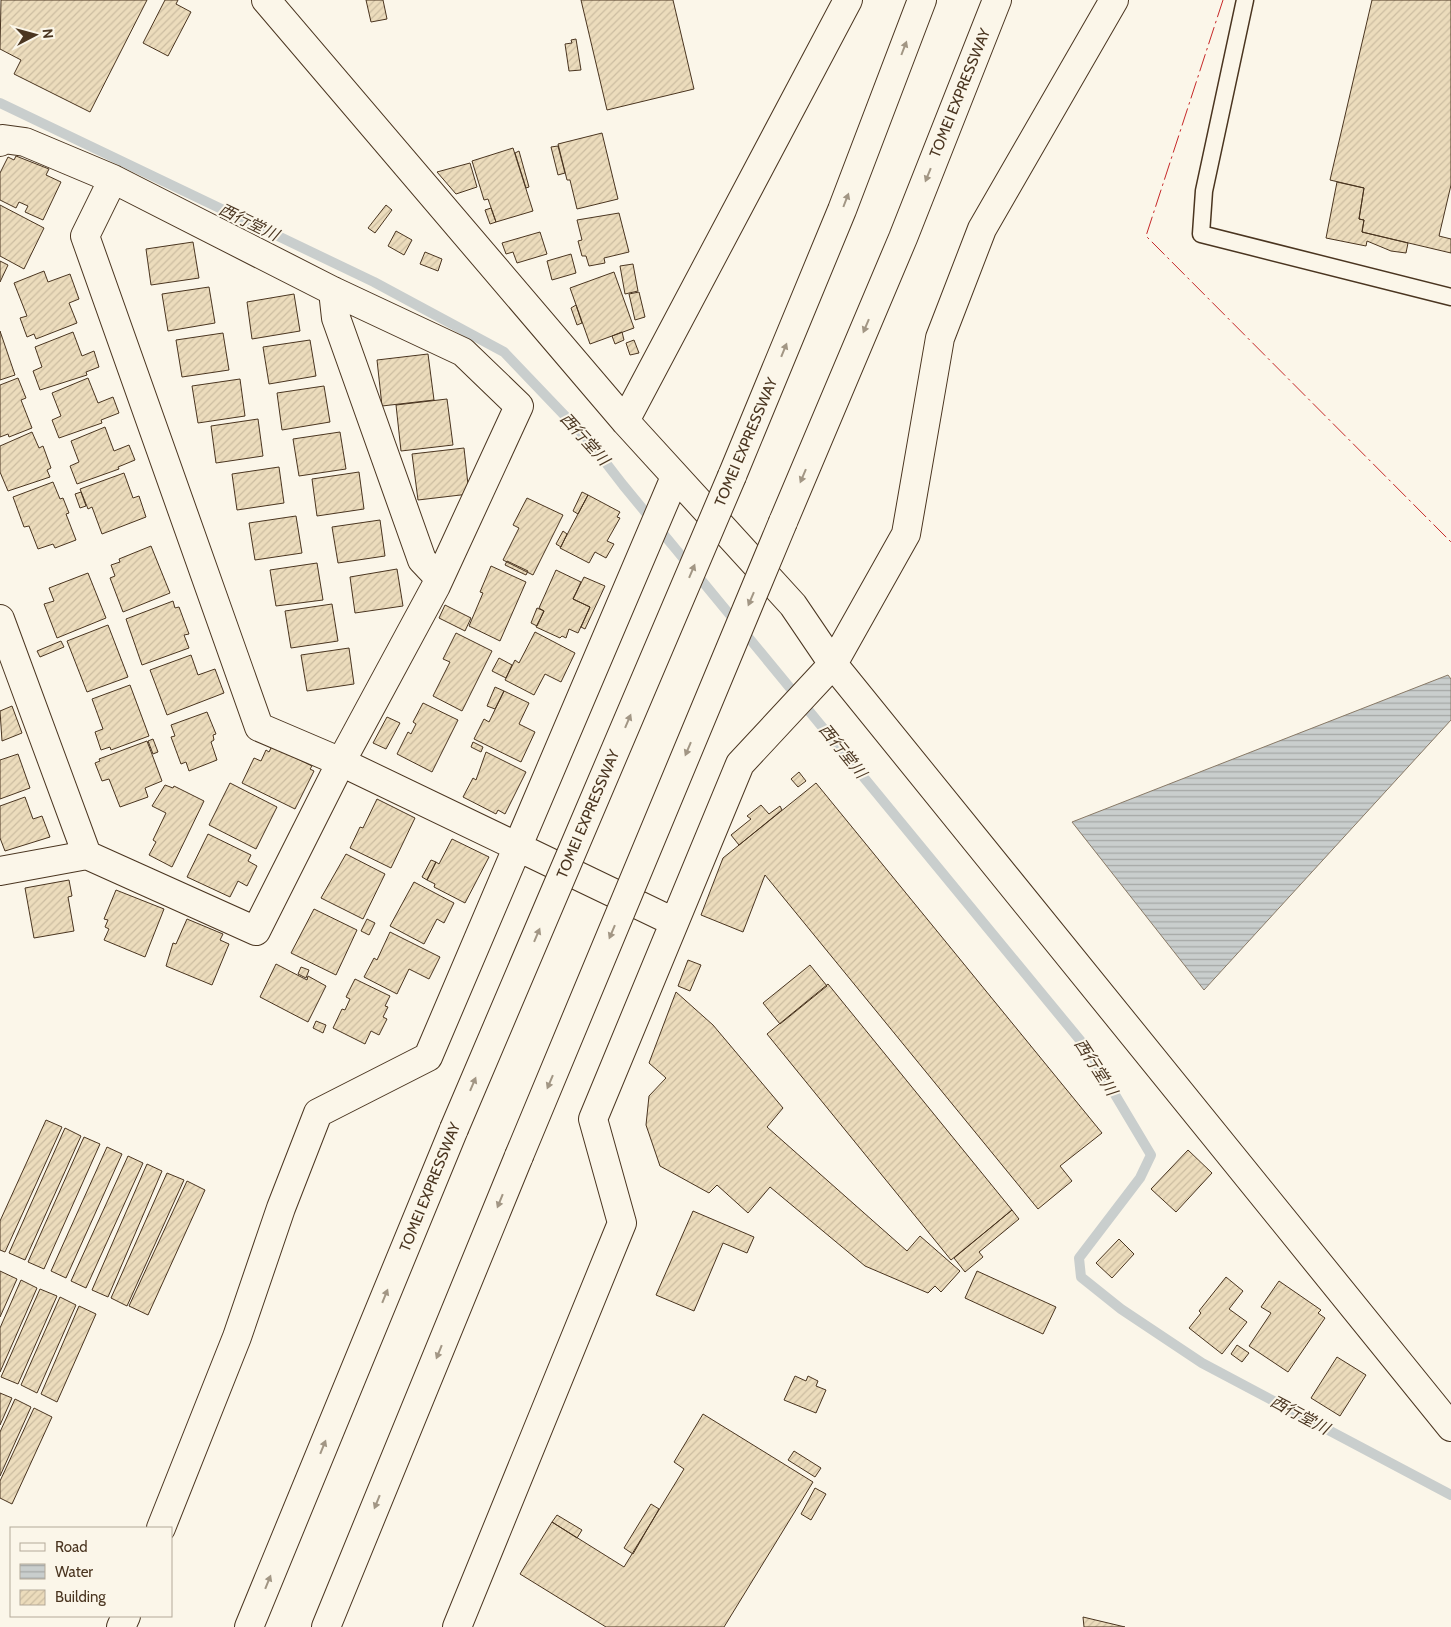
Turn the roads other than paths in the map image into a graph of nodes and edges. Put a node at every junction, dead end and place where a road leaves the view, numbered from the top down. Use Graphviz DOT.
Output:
graph roads {
  1 [pos="266,0"];
  2 [pos="848,0"];
  3 [pos="922,0"];
  4 [pos="997,0"];
  5 [pos="1114,0"];
  6 [pos="1245,0"];
  7 [pos="0,142"];
  8 [pos="113,179"];
  9 [pos="333,291"];
  10 [pos="1451,297"];
  11 [pos="625,421"];
  12 [pos="675,477"];
  13 [pos="439,578"];
  14 [pos="0,619"];
  15 [pos="833,664"];
  16 [pos="341,762"];
  17 [pos="516,848"];
  18 [pos="87,855"];
  19 [pos="0,871"];
  20 [pos="674,922"];
  21 [pos="1451,1427"];
  22 [pos="161,1527"];
  23 [pos="249,1627"];
  24 [pos="326,1627"];
  25 [pos="457,1627"];
  1 -- 11 [label="main road"];
  2 -- 11 [label="main road"];
  23 -- 3 [label="main road, TOMEI EXPRESSWAY, one-way, bridge"];
  4 -- 24 [label="main road, TOMEI EXPRESSWAY, one-way, bridge"];
  5 -- 15 [label="main road"];
  6 -- 10 [label="lane"];
  7 -- 8 [label="main road"];
  8 -- 9 [label="main road"];
  8 -- 16 [label="main road"];
  9 -- 13 [label="main road"];
  9 -- 13 [label="main road"];
  11 -- 12 [label="main road"];
  12 -- 15 [label="main road"];
  12 -- 17 [label="main road"];
  13 -- 16 [label="main road"];
  14 -- 18 [label="main road"];
  15 -- 20 [label="main road"];
  15 -- 21 [label="main road"];
  16 -- 17 [label="main road"];
  16 -- 18 [label="main road"];
  17 -- 20 [label="main road"];
  17 -- 22 [label="main road"];
  18 -- 19 [label="main road"];
  20 -- 25 [label="main road"];
}
